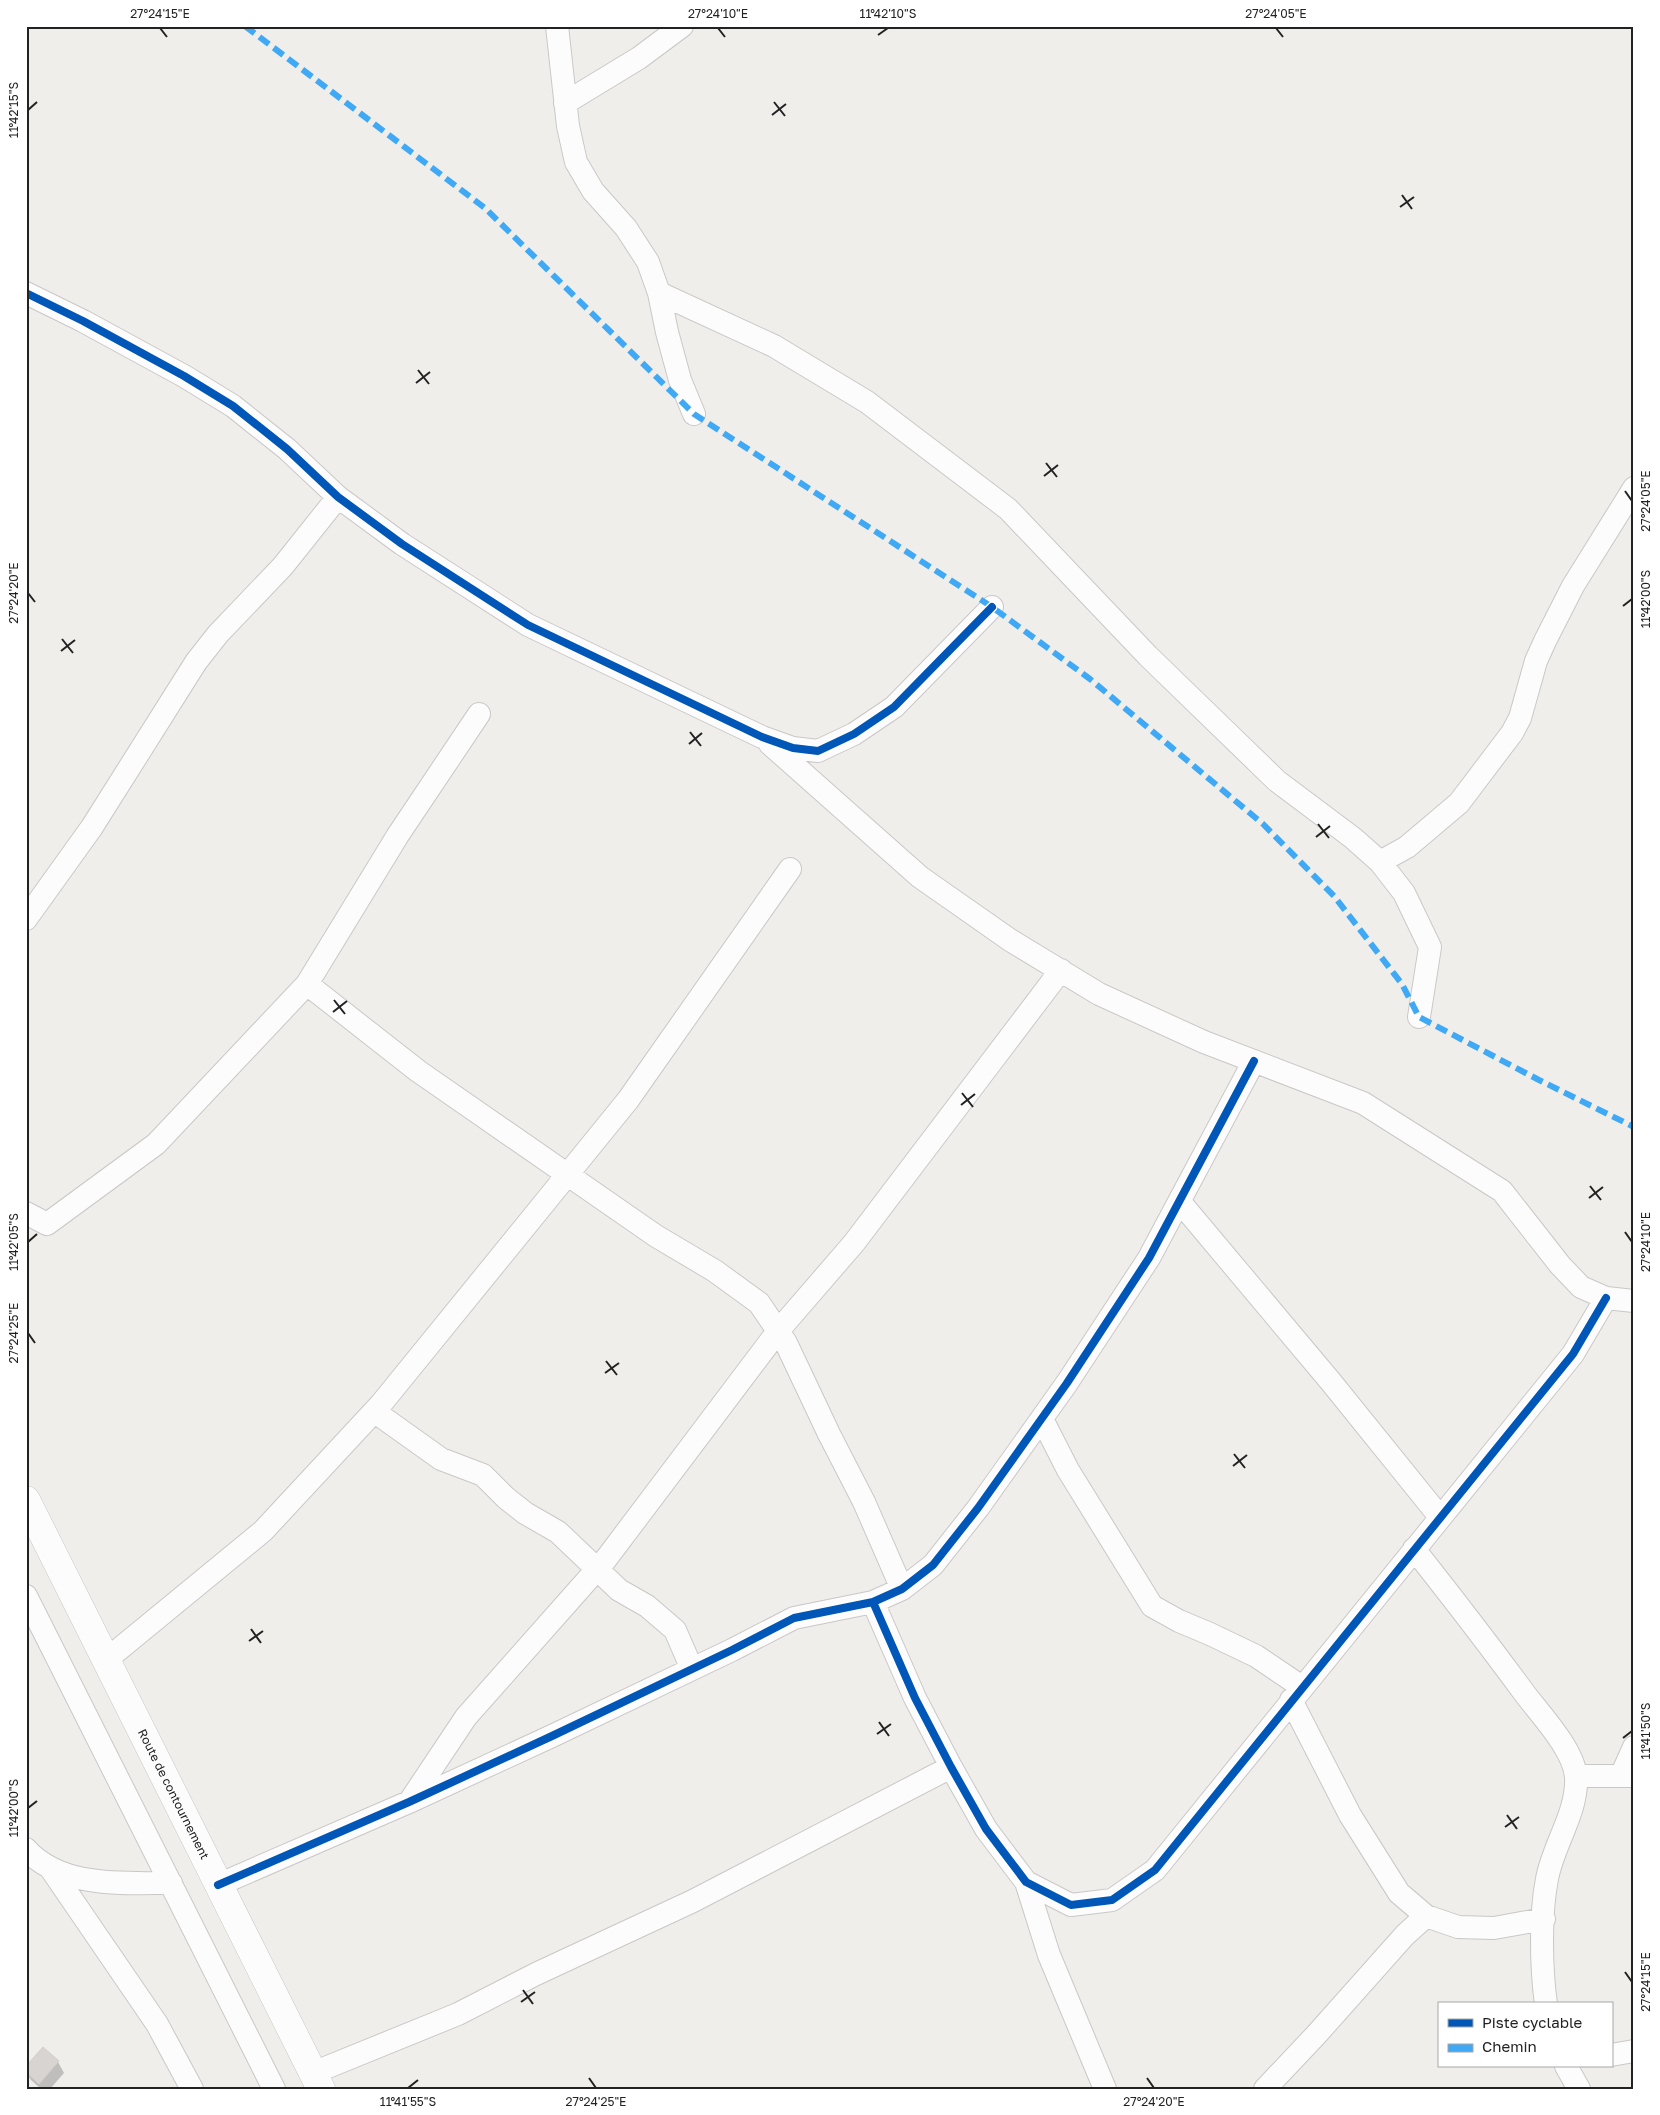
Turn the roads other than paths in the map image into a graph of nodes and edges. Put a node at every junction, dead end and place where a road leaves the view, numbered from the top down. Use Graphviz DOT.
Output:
graph roads {
  1 [pos="557,26"];
  2 [pos="682,26"];
  3 [pos="565,103"];
  4 [pos="26,293"];
  5 [pos="659,293"];
  6 [pos="694,414"];
  7 [pos="1634,488"];
  8 [pos="338,497"];
  9 [pos="992,607"];
  10 [pos="479,714"];
  11 [pos="762,737"];
  12 [pos="1380,862"];
  13 [pos="790,869"];
  14 [pos="26,919"];
  15 [pos="1061,970"];
  16 [pos="307,984"];
  17 [pos="1419,1017"];
  18 [pos="1254,1062"];
  19 [pos="567,1174"];
  20 [pos="1180,1202"];
  21 [pos="26,1213"];
  22 [pos="1606,1298"];
  23 [pos="1634,1301"];
  24 [pos="778,1331"];
  25 [pos="375,1412"];
  26 [pos="1042,1419"];
  27 [pos="26,1500"];
  28 [pos="1440,1517"];
  29 [pos="1414,1549"];
  30 [pos="597,1570"];
  31 [pos="902,1589"];
  32 [pos="26,1596"];
  33 [pos="873,1602"];
  34 [pos="106,1660"];
  35 [pos="692,1668"];
  36 [pos="1297,1693"];
  37 [pos="1634,1747"];
  38 [pos="951,1767"];
  39 [pos="1576,1776"];
  40 [pos="1627,1776"];
  41 [pos="409,1802"];
  42 [pos="26,1849"];
  43 [pos="51,1869"];
  44 [pos="1026,1882"];
  45 [pos="171,1883"];
  46 [pos="218,1885"];
  47 [pos="1426,1916"];
  48 [pos="1544,1919"];
  49 [pos="1546,2002"];
  50 [pos="1634,2051"];
  51 [pos="1612,2055"];
  52 [pos="1567,2068"];
  53 [pos="317,2081"];
  54 [pos="192,2089"];
  55 [pos="274,2089"];
  56 [pos="1105,2089"];
  57 [pos="1266,2089"];
  58 [pos="1579,2089"];
  1 -- 3 [label="street"];
  2 -- 3 [label="street"];
  3 -- 5 [label="street"];
  4 -- 8 [label="street"];
  5 -- 6 [label="street"];
  5 -- 12 [label="street"];
  7 -- 12 [label="street"];
  8 -- 11 [label="street"];
  8 -- 14 [label="street"];
  9 -- 11 [label="street"];
  10 -- 16 [label="street"];
  11 -- 15 [label="street"];
  12 -- 17 [label="street"];
  13 -- 19 [label="street"];
  15 -- 18 [label="street"];
  15 -- 24 [label="street"];
  16 -- 19 [label="street"];
  16 -- 21 [label="street"];
  18 -- 20 [label="street"];
  18 -- 22 [label="street"];
  19 -- 24 [label="street"];
  19 -- 25 [label="street"];
  20 -- 26 [label="street"];
  20 -- 28 [label="street"];
  22 -- 23 [label="street"];
  22 -- 28 [label="street"];
  24 -- 30 [label="street"];
  24 -- 31 [label="street"];
  25 -- 30 [label="street"];
  25 -- 34 [label="street"];
  26 -- 31 [label="street"];
  26 -- 36 [label="street"];
  27 -- 34 [label="street, Route de contournement"];
  28 -- 29 [label="street"];
  29 -- 36 [label="street"];
  29 -- 39 [label="street"];
  30 -- 35 [label="street"];
  30 -- 41 [label="street"];
  31 -- 33 [label="street"];
  32 -- 45 [label="street"];
  33 -- 35 [label="street"];
  33 -- 38 [label="street"];
  34 -- 46 [label="street, Route de contournement"];
  35 -- 41 [label="street"];
  36 -- 44 [label="street"];
  36 -- 47 [label="street"];
  37 -- 40 [label="street"];
  38 -- 44 [label="street"];
  38 -- 53 [label="street"];
  39 -- 40 [label="street"];
  39 -- 48 [label="street"];
  41 -- 46 [label="street"];
  42 -- 43 [label="street"];
  43 -- 45 [label="street"];
  43 -- 54 [label="street"];
  44 -- 56 [label="street"];
  45 -- 55 [label="street"];
  46 -- 53 [label="street, Route de contournement"];
  47 -- 48 [label="street"];
  47 -- 57 [label="street"];
  48 -- 49 [label="street"];
  50 -- 51 [label="street"];
  52 -- 58 [label="street"];
}
